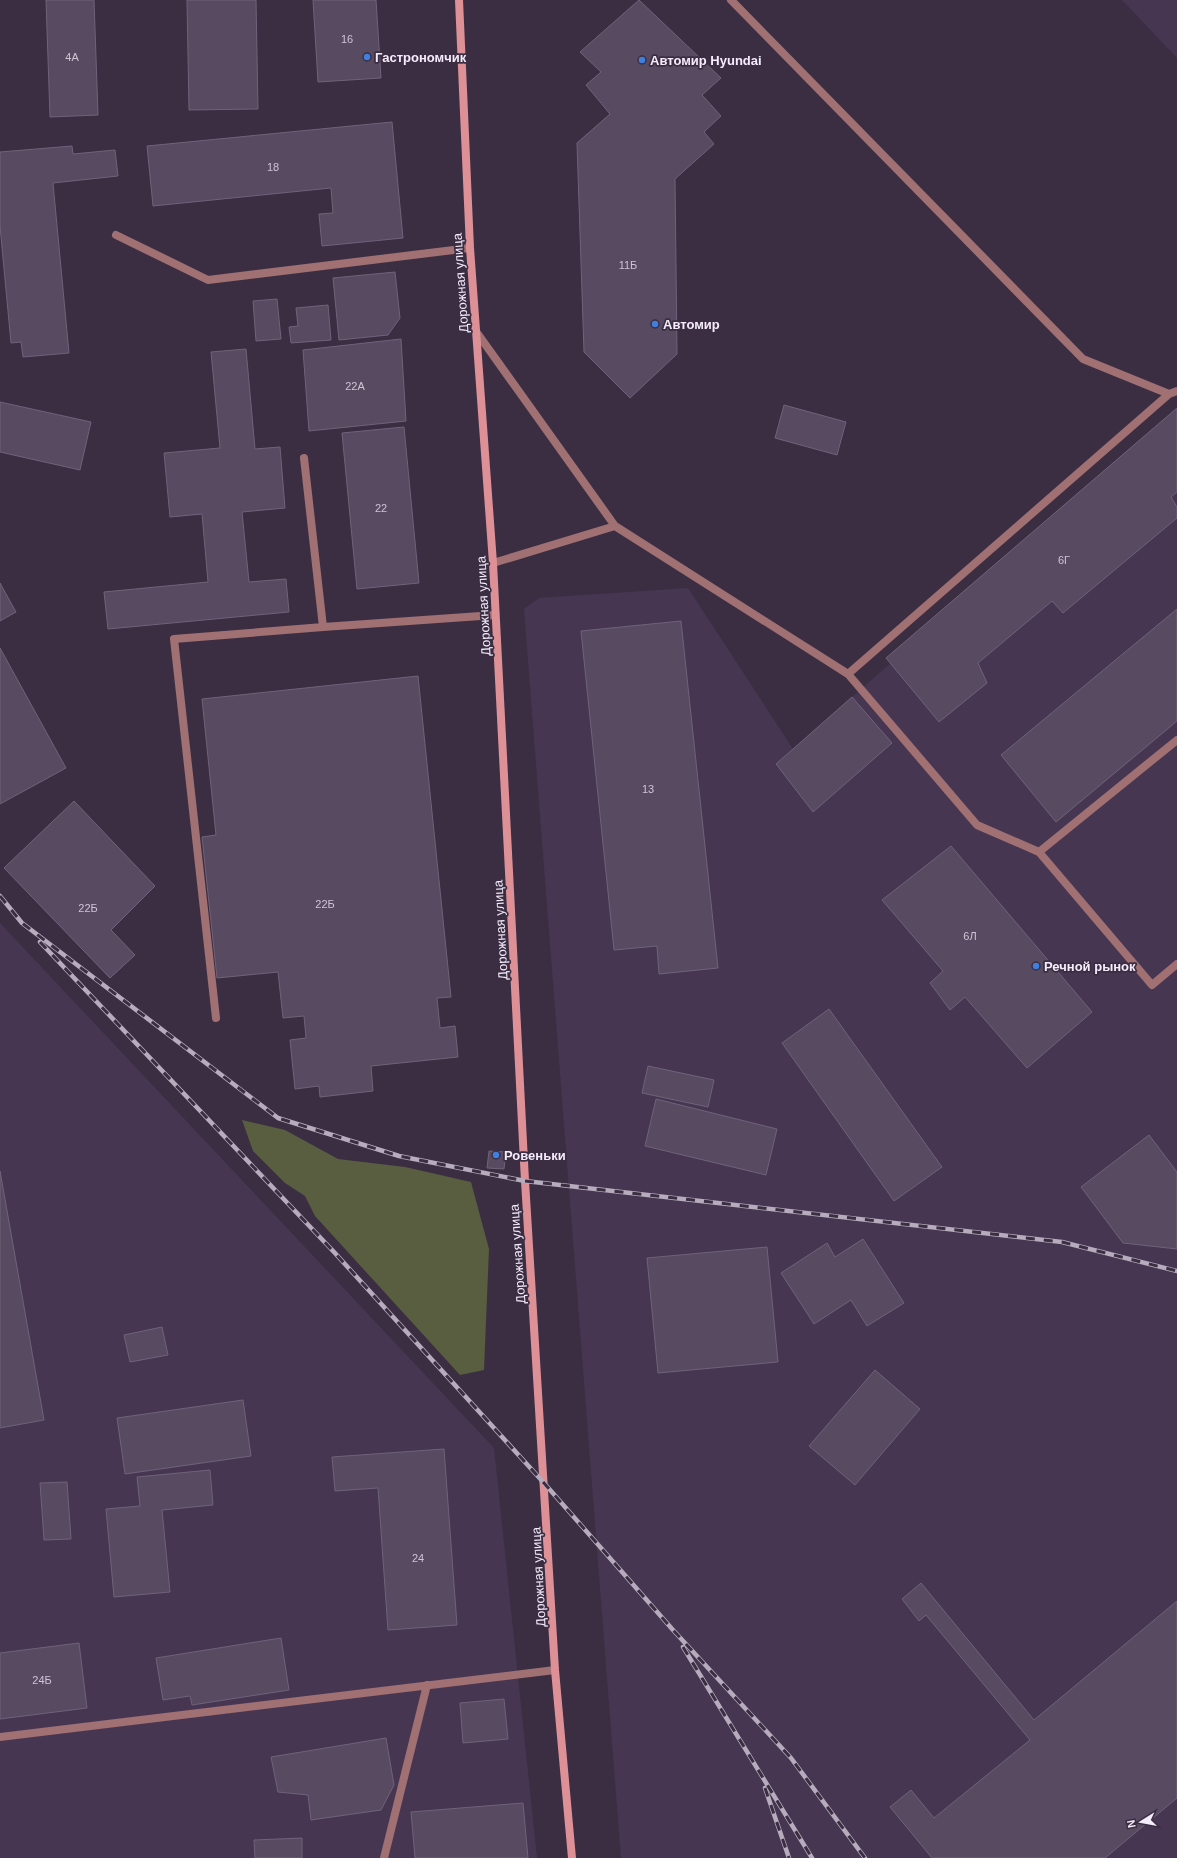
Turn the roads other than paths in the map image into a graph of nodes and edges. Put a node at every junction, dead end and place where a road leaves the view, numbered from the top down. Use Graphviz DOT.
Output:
graph roads {
  1 [pos="459,0"];
  2 [pos="731,0"];
  3 [pos="116,235"];
  4 [pos="470,248"];
  5 [pos="475,330"];
  6 [pos="1173,392"];
  7 [pos="304,458"];
  8 [pos="615,526"];
  9 [pos="493,563"];
  10 [pos="495,615"];
  11 [pos="323,627"];
  12 [pos="848,674"];
  13 [pos="1177,740"];
  14 [pos="1039,852"];
  15 [pos="1177,964"];
  16 [pos="216,1018"];
  17 [pos="555,1670"];
  18 [pos="427,1685"];
  19 [pos="0,1737"];
  20 [pos="384,1858"];
  21 [pos="572,1858"];
  1 -- 4 [label="street, Дорожная улица"];
  2 -- 6 [label="lane"];
  3 -- 4 [label="lane"];
  4 -- 5 [label="street, Дорожная улица"];
  5 -- 8 [label="lane"];
  5 -- 9 [label="street, Дорожная улица"];
  6 -- 12 [label="lane"];
  7 -- 11 [label="lane"];
  8 -- 9 [label="lane"];
  8 -- 12 [label="lane"];
  9 -- 10 [label="street, Дорожная улица"];
  10 -- 11 [label="lane"];
  10 -- 17 [label="street, Дорожная улица"];
  11 -- 16 [label="lane"];
  12 -- 14 [label="lane"];
  13 -- 14 [label="lane"];
  14 -- 15 [label="lane"];
  17 -- 18 [label="lane"];
  17 -- 21 [label="street, Дорожная улица"];
  18 -- 19 [label="lane"];
  18 -- 20 [label="lane"];
}
